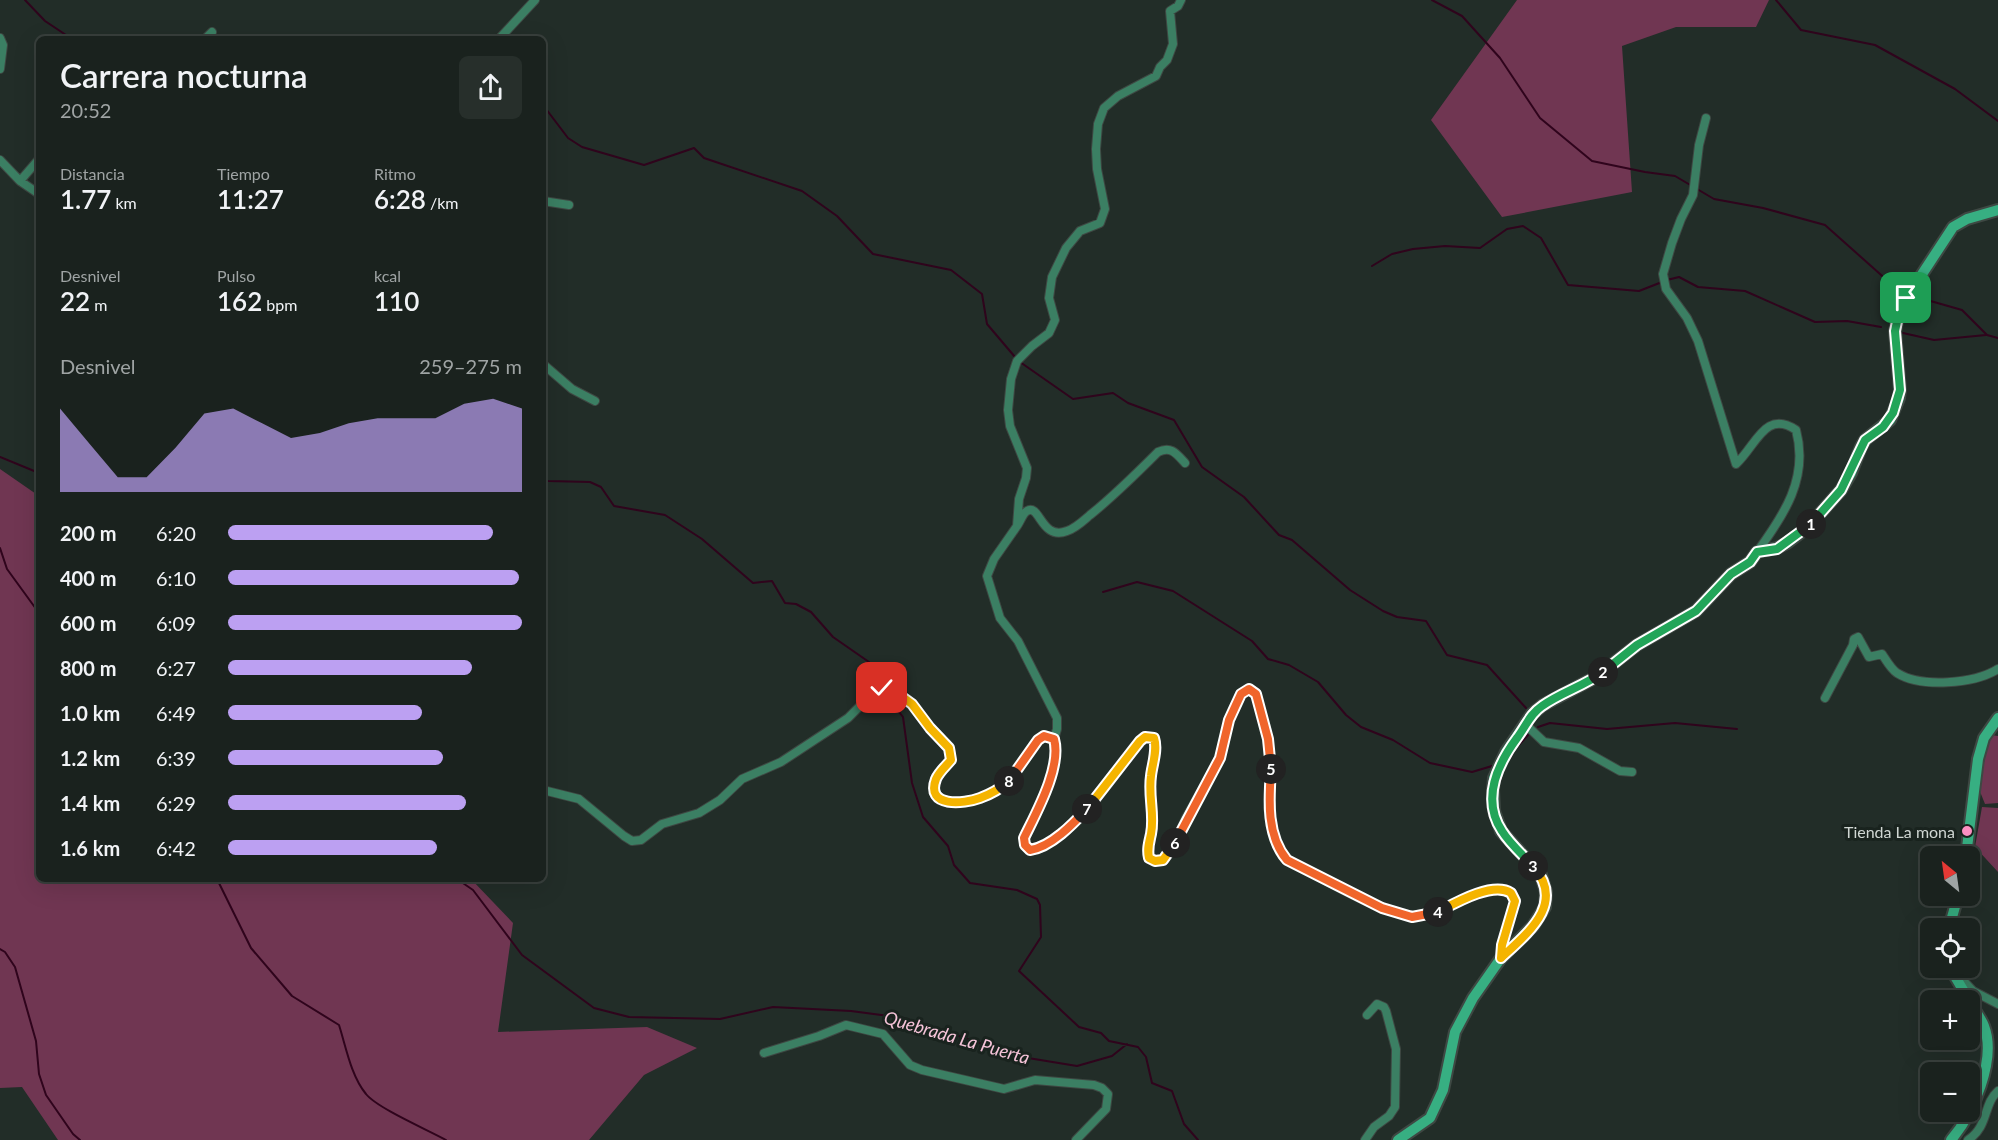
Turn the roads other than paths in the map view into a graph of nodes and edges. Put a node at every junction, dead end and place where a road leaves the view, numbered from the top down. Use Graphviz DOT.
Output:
graph roads {
  1 [pos="535,0"];
  2 [pos="1181,0"];
  3 [pos="212,32"];
  4 [pos="209,36"];
  5 [pos="502,36"];
  6 [pos="0,38"];
  7 [pos="1,58"];
  8 [pos="0,69"];
  9 [pos="1706,118"];
  10 [pos="0,160"];
  11 [pos="36,162"];
  12 [pos="20,181"];
  13 [pos="36,192"];
  14 [pos="546,201"];
  15 [pos="569,205"];
  16 [pos="1998,210"];
  17 [pos="546,367"];
  18 [pos="595,401"];
  19 [pos="1185,463"];
  20 [pos="1017,526"];
  21 [pos="1757,552"];
  22 [pos="1998,669"];
  23 [pos="1825,698"];
  24 [pos="1998,718"];
  25 [pos="1526,724"];
  26 [pos="1054,739"];
  27 [pos="1632,772"];
  28 [pos="546,791"];
  29 [pos="1966,846"];
  30 [pos="1501,958"];
  31 [pos="1961,978"];
  32 [pos="1998,1004"];
  33 [pos="1367,1015"];
  34 [pos="1980,1019"];
  35 [pos="764,1053"];
  36 [pos="1998,1090"];
  37 [pos="1076,1140"];
  38 [pos="1365,1140"];
  39 [pos="1398,1140"];
  40 [pos="1951,1140"];
  41 [pos="1968,1140"];
  1 -- 5 [label="street"];
  2 -- 20 [label="street"];
  3 -- 4 [label="street"];
  6 -- 7 [label="street"];
  7 -- 8 [label="street"];
  9 -- 21 [label="street"];
  10 -- 12 [label="street"];
  11 -- 12 [label="street"];
  12 -- 13 [label="street"];
  14 -- 15 [label="street"];
  16 -- 21 [label="main road"];
  17 -- 18 [label="street"];
  19 -- 20 [label="street"];
  20 -- 26 [label="street"];
  21 -- 25 [label="main road"];
  22 -- 23 [label="street"];
  24 -- 29 [label="main road"];
  25 -- 27 [label="street"];
  25 -- 30 [label="main road"];
  26 -- 28 [label="street"];
  26 -- 30 [label="street"];
  30 -- 39 [label="main road"];
  31 -- 32 [label="street"];
  33 -- 38 [label="street"];
  34 -- 40 [label="main road"];
  35 -- 37 [label="street"];
  36 -- 41 [label="street"];
}
